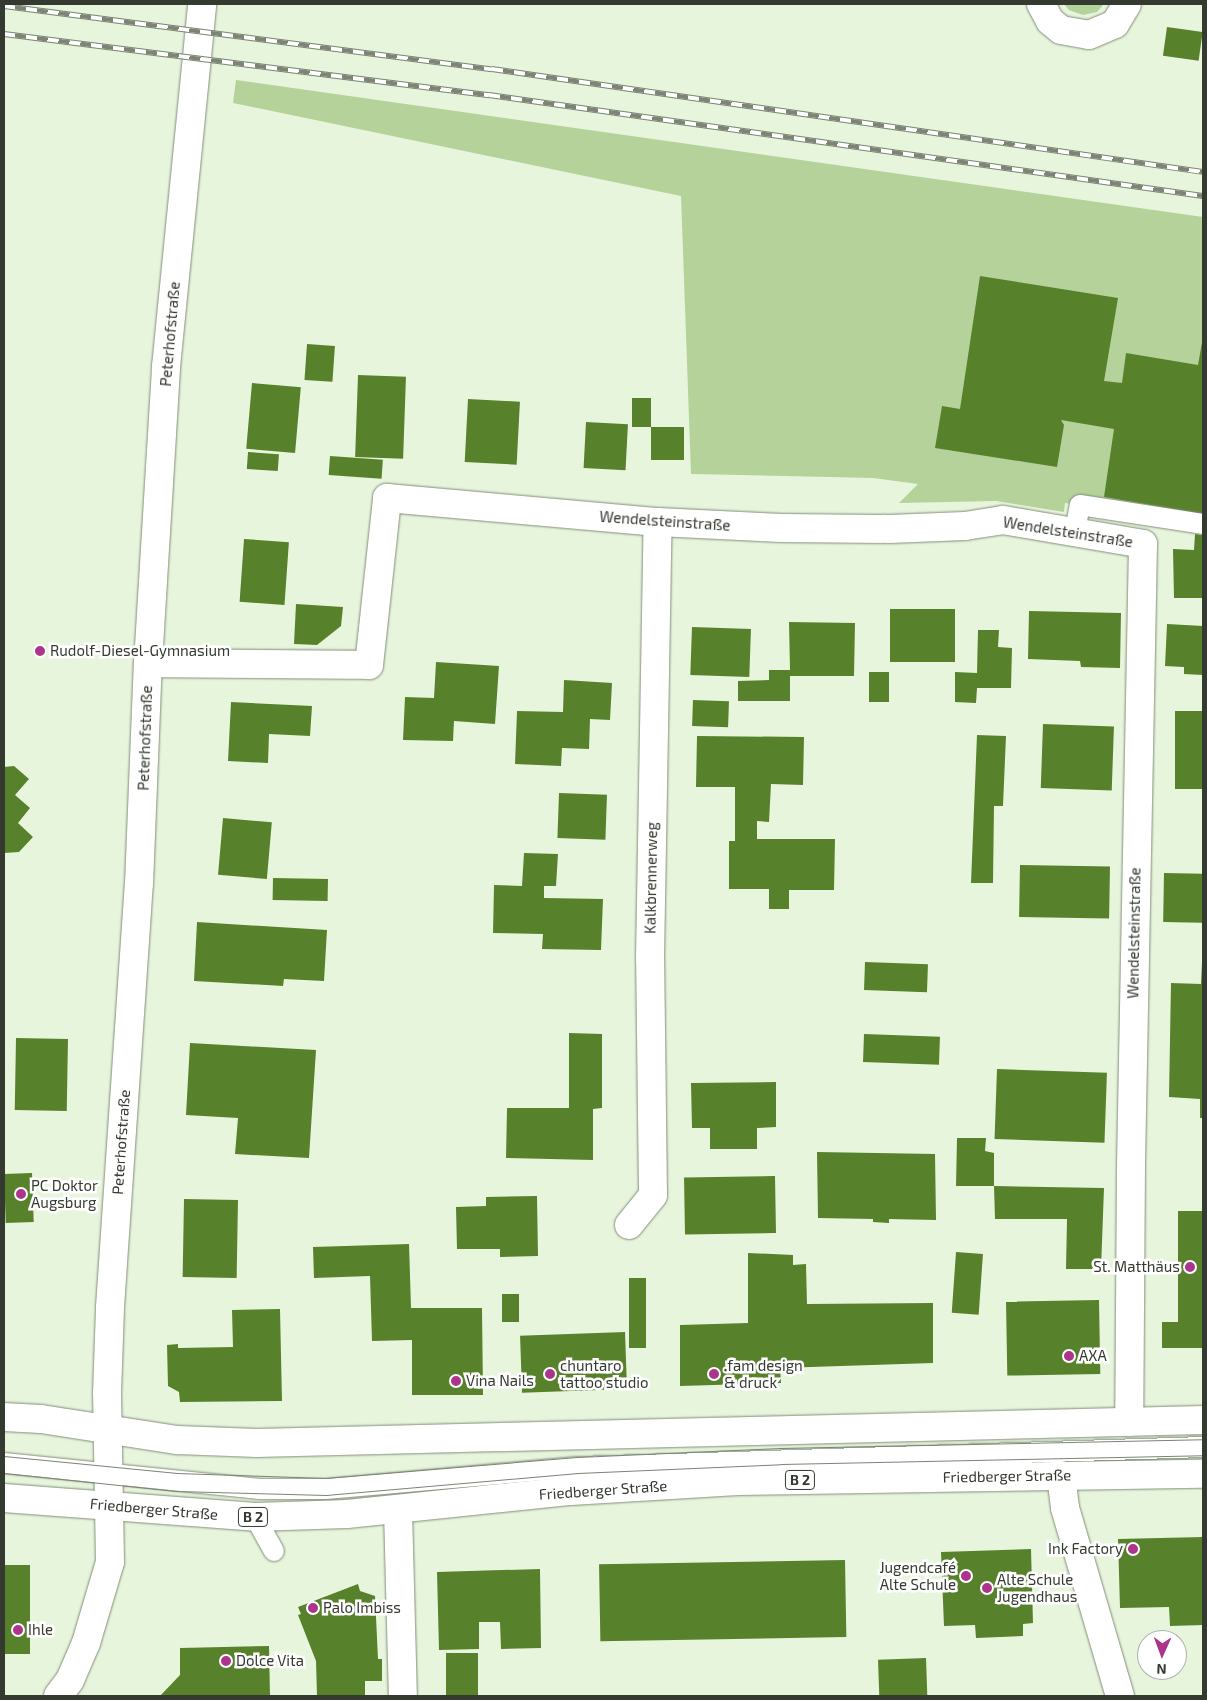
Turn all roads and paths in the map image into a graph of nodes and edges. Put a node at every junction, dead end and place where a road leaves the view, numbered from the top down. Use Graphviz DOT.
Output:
graph roads {
  1 [pos="202,4"];
  2 [pos="1041,4"];
  3 [pos="1127,4"];
  4 [pos="658,522"];
  5 [pos="1203,524"];
  6 [pos="1075,532"];
  7 [pos="148,663"];
  8 [pos="629,1225"];
  9 [pos="4,1417"];
  10 [pos="1203,1420"];
  11 [pos="1129,1422"];
  12 [pos="108,1429"];
  13 [pos="1203,1447"];
  14 [pos="4,1463"];
  15 [pos="109,1473"];
  16 [pos="1203,1474"];
  17 [pos="1061,1475"];
  18 [pos="4,1498"];
  19 [pos="110,1505"];
  20 [pos="398,1510"];
  21 [pos="255,1517"];
  22 [pos="274,1550"];
  23 [pos="58,1696"];
  24 [pos="403,1696"];
  25 [pos="1120,1696"];
  1 -- 7 [label="street, Peterhofstraße"];
  2 -- 3 [label="street"];
  4 -- 6 [label="street, Wendelsteinstraße"];
  4 -- 7 [label="street, Wendelsteinstraße"];
  4 -- 8 [label="street, Kalkbrennerweg"];
  5 -- 6 [label="lane"];
  6 -- 11 [label="street, Wendelsteinstraße"];
  7 -- 12 [label="street, Peterhofstraße"];
  9 -- 12 [label="street"];
  10 -- 11 [label="street"];
  11 -- 12 [label="street"];
  12 -- 15 [label="street, Peterhofstraße"];
  13 -- 15 [label="lane"];
  14 -- 15 [label="lane"];
  15 -- 19 [label="street, Peterhofstraße"];
  16 -- 17 [label="street, Friedberger Straße / B 2"];
  17 -- 20 [label="street, Friedberger Straße / B 2"];
  17 -- 25 [label="street"];
  18 -- 19 [label="street, Friedberger Straße"];
  19 -- 21 [label="street, Friedberger Straße / B 2"];
  19 -- 23 [label="street, Peterhofstraße"];
  20 -- 21 [label="street, Friedberger Straße / B 2"];
  20 -- 24 [label="street"];
  21 -- 22 [label="lane"];
}
